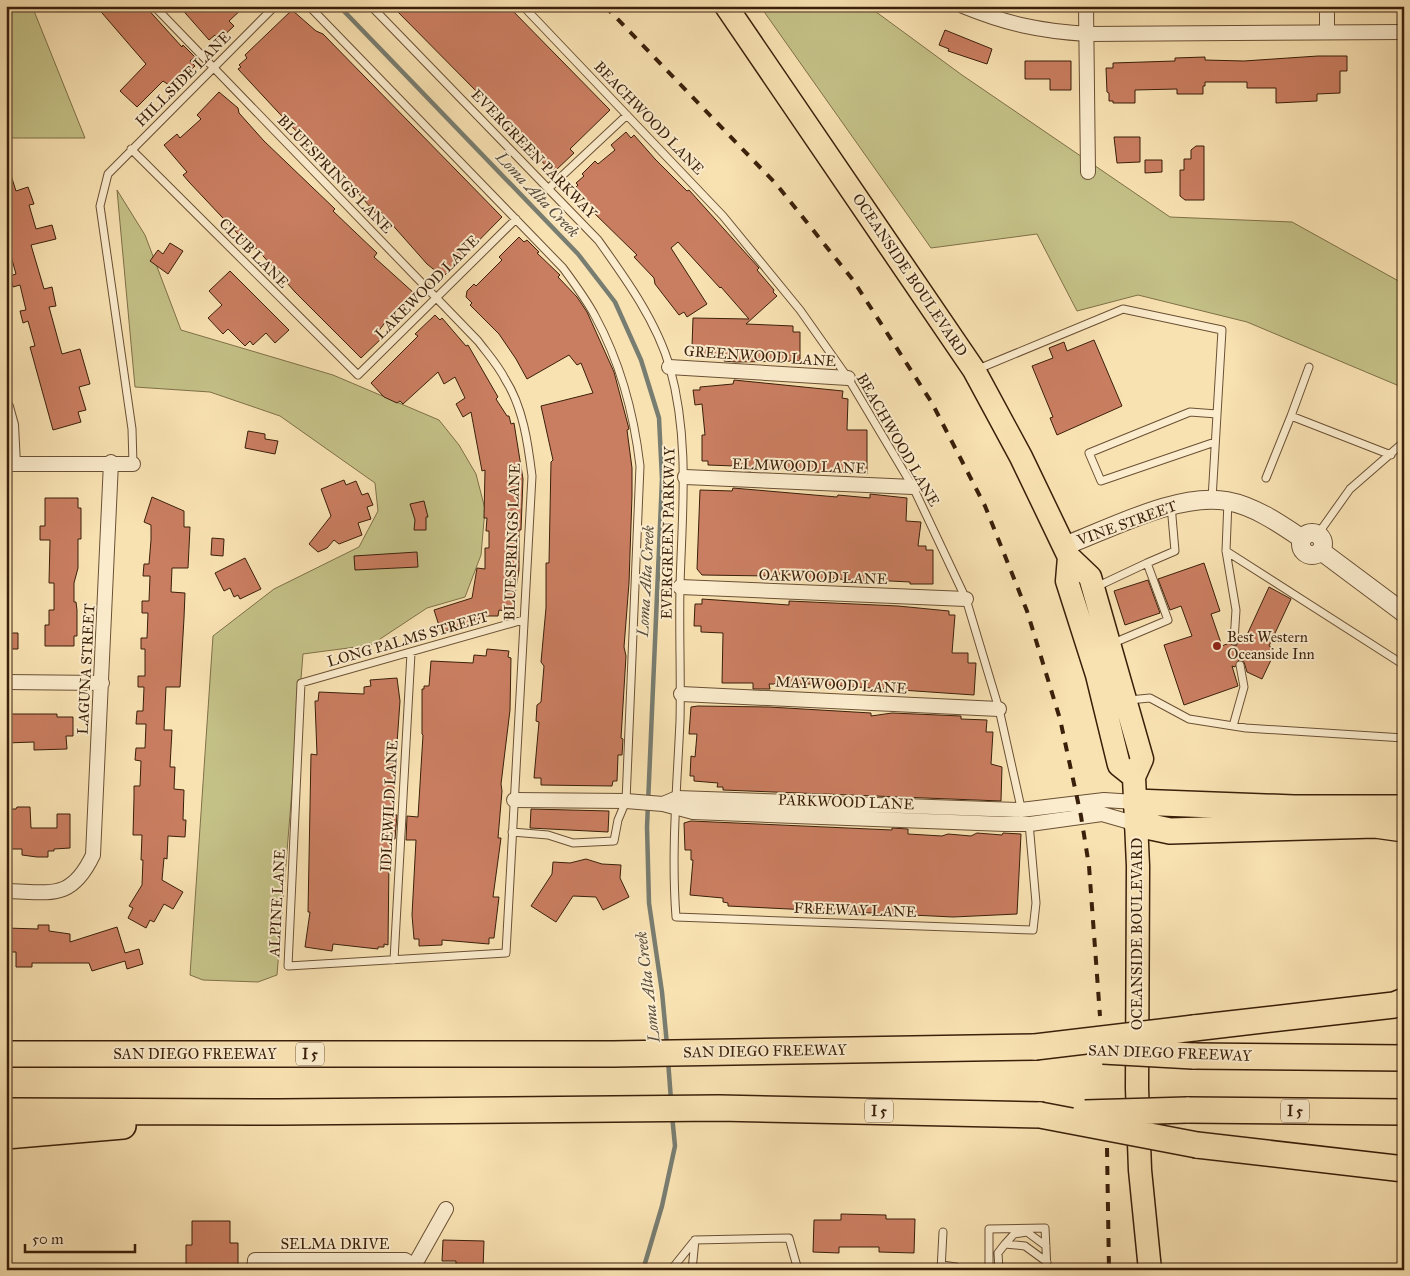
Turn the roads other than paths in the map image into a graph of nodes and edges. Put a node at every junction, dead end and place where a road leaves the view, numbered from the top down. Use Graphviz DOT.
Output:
graph roads {
  1 [pos="154,6"];
  2 [pos="275,6"];
  3 [pos="309,6"];
  4 [pos="371,6"];
  5 [pos="523,6"];
  6 [pos="726,6"];
  7 [pos="964,6"];
  8 [pos="1086,6"];
  9 [pos="1326,6"];
  10 [pos="1327,32"];
  11 [pos="1404,32"];
  12 [pos="1086,34"];
  13 [pos="213,68"];
  14 [pos="627,115"];
  15 [pos="131,149"];
  16 [pos="1088,172"];
  17 [pos="549,188"];
  18 [pos="516,219"];
  19 [pos="436,298"];
  20 [pos="670,367"];
  21 [pos="1309,367"];
  22 [pos="974,370"];
  23 [pos="358,375"];
  24 [pos="848,378"];
  25 [pos="6,406"];
  26 [pos="1217,414"];
  27 [pos="1291,416"];
  28 [pos="1215,442"];
  29 [pos="1404,442"];
  30 [pos="1391,455"];
  31 [pos="112,462"];
  32 [pos="10,464"];
  33 [pos="133,464"];
  34 [pos="685,477"];
  35 [pos="1266,478"];
  36 [pos="913,487"];
  37 [pos="1220,500"];
  38 [pos="1171,505"];
  39 [pos="1313,541"];
  40 [pos="1226,551"];
  41 [pos="1066,552"];
  42 [pos="1147,563"];
  43 [pos="680,587"];
  44 [pos="1093,588"];
  45 [pos="966,599"];
  46 [pos="1404,613"];
  47 [pos="523,620"];
  48 [pos="1234,641"];
  49 [pos="1111,644"];
  50 [pos="411,653"];
  51 [pos="1240,665"];
  52 [pos="1404,665"];
  53 [pos="6,682"];
  54 [pos="102,683"];
  55 [pos="301,683"];
  56 [pos="681,694"];
  57 [pos="1126,701"];
  58 [pos="999,709"];
  59 [pos="1233,726"];
  60 [pos="1404,738"];
  61 [pos="1134,777"];
  62 [pos="514,800"];
  63 [pos="633,802"];
  64 [pos="672,803"];
  65 [pos="1404,808"];
  66 [pos="1020,810"];
  67 [pos="1136,813"];
  68 [pos="1030,824"];
  69 [pos="1404,829"];
  70 [pos="512,832"];
  71 [pos="6,891"];
  72 [pos="676,917"];
  73 [pos="506,954"];
  74 [pos="394,960"];
  75 [pos="1404,1001"];
  76 [pos="1035,1047"];
  77 [pos="6,1054"];
  78 [pos="1404,1058"];
  79 [pos="6,1111"];
  80 [pos="280,1112"];
  81 [pos="1404,1112"];
  82 [pos="1040,1115"];
  83 [pos="6,1136"];
  84 [pos="1404,1169"];
  85 [pos="446,1209"];
  86 [pos="942,1232"];
  87 [pos="695,1240"];
  88 [pos="1005,1244"];
  89 [pos="1046,1246"];
  90 [pos="254,1265"];
  91 [pos="1047,1266"];
  92 [pos="415,1268"];
  93 [pos="942,1268"];
  94 [pos="672,1270"];
  95 [pos="692,1270"];
  96 [pos="798,1270"];
  97 [pos="958,1270"];
  98 [pos="989,1270"];
  99 [pos="999,1270"];
  100 [pos="1150,1270"];
  1 -- 13 [label="lane, BLUESPRINGS LANE"];
  2 -- 13 [label="lane, HILLSIDE LANE"];
  3 -- 18 [label="lane, EVERGREEN PARKWAY"];
  4 -- 17 [label="lane, EVERGREEN PARKWAY"];
  5 -- 14 [label="lane, BEACHWOOD LANE"];
  6 -- 22 [label="main road, OCEANSIDE BOULEVARD"];
  7 -- 12 [label="street"];
  8 -- 12 [label="street"];
  9 -- 10 [label="street"];
  10 -- 11 [label="street"];
  10 -- 12 [label="street"];
  12 -- 16 [label="street"];
  13 -- 15 [label="lane, HILLSIDE LANE"];
  13 -- 19 [label="lane, BLUESPRINGS LANE"];
  14 -- 17 [label="lane"];
  14 -- 24 [label="lane, BEACHWOOD LANE"];
  15 -- 23 [label="lane, CLUB LANE"];
  15 -- 33 [label="lane, HILLSIDE LANE"];
  17 -- 20 [label="lane, EVERGREEN PARKWAY"];
  18 -- 19 [label="lane, LAKEWOOD LANE"];
  18 -- 63 [label="lane, EVERGREEN PARKWAY"];
  19 -- 23 [label="lane, LAKEWOOD LANE"];
  19 -- 47 [label="lane, BLUESPRINGS LANE"];
  20 -- 24 [label="street, GREENWOOD LANE"];
  20 -- 34 [label="lane, EVERGREEN PARKWAY"];
  21 -- 27 [label="lane"];
  22 -- 26 [label="lane"];
  22 -- 41 [label="main road, OCEANSIDE BOULEVARD"];
  24 -- 36 [label="lane, BEACHWOOD LANE"];
  25 -- 32 [label="street"];
  26 -- 28 [label="lane"];
  26 -- 28 [label="lane"];
  27 -- 30 [label="lane"];
  27 -- 35 [label="lane"];
  28 -- 37 [label="lane"];
  29 -- 30 [label="lane"];
  30 -- 39 [label="lane"];
  31 -- 32 [label="street"];
  31 -- 33 [label="street"];
  31 -- 54 [label="street, LAGUNA STREET"];
  34 -- 36 [label="street, ELMWOOD LANE"];
  34 -- 43 [label="lane, EVERGREEN PARKWAY"];
  36 -- 45 [label="lane, BEACHWOOD LANE"];
  37 -- 38 [label="street, VINE STREET"];
  37 -- 39 [label="street, VINE STREET"];
  37 -- 40 [label="lane"];
  38 -- 41 [label="street, VINE STREET"];
  38 -- 42 [label="lane"];
  39 -- 46 [label="street, VINE STREET"];
  40 -- 48 [label="lane"];
  40 -- 52 [label="lane"];
  41 -- 44 [label="main road, OCEANSIDE BOULEVARD"];
  41 -- 61 [label="main road, OCEANSIDE BOULEVARD"];
  42 -- 44 [label="lane"];
  42 -- 49 [label="lane"];
  43 -- 45 [label="street, OAKWOOD LANE"];
  43 -- 56 [label="lane, EVERGREEN PARKWAY"];
  44 -- 49 [label="main road, OCEANSIDE BOULEVARD"];
  45 -- 58 [label="lane, BEACHWOOD LANE"];
  47 -- 50 [label="lane, LONG PALMS STREET"];
  47 -- 62 [label="lane, BLUESPRINGS LANE"];
  49 -- 57 [label="main road, OCEANSIDE BOULEVARD"];
  50 -- 55 [label="lane, LONG PALMS STREET"];
  50 -- 74 [label="lane, IDLEWILD LANE"];
  51 -- 59 [label="lane"];
  53 -- 54 [label="street"];
  54 -- 71 [label="street, LAGUNA STREET"];
  55 -- 74 [label="lane, ALPINE LANE"];
  56 -- 58 [label="street, MAYWOOD LANE"];
  56 -- 64 [label="lane, EVERGREEN PARKWAY"];
  57 -- 59 [label="lane"];
  57 -- 61 [label="main road, OCEANSIDE BOULEVARD"];
  58 -- 66 [label="lane, BEACHWOOD LANE"];
  59 -- 60 [label="lane"];
  61 -- 67 [label="main road, OCEANSIDE BOULEVARD"];
  62 -- 63 [label="street, PARKWOOD LANE"];
  62 -- 70 [label="lane, BLUESPRINGS LANE"];
  63 -- 64 [label="street, PARKWOOD LANE"];
  63 -- 70 [label="lane, EVERGREEN PARKWAY"];
  64 -- 66 [label="street, PARKWOOD LANE"];
  64 -- 68 [label="street, PARKWOOD LANE"];
  64 -- 72 [label="lane, EVERGREEN PARKWAY"];
  65 -- 67 [label="highway"];
  66 -- 67 [label="street, PARKWOOD LANE"];
  66 -- 68 [label="lane, BEACHWOOD LANE"];
  67 -- 68 [label="street, PARKWOOD LANE"];
  67 -- 69 [label="highway"];
  67 -- 100 [label="main road, OCEANSIDE BOULEVARD"];
  68 -- 72 [label="lane, FREEWAY LANE"];
  70 -- 73 [label="lane, BLUESPRINGS LANE"];
  73 -- 74 [label="lane, ALPINE LANE"];
  75 -- 76 [label="highway, bridge"];
  76 -- 77 [label="highway, SAN DIEGO FREEWAY / I 5"];
  76 -- 78 [label="highway, SAN DIEGO FREEWAY / I 5, bridge"];
  79 -- 80 [label="highway, I 5"];
  80 -- 82 [label="highway, I 5"];
  80 -- 83 [label="highway"];
  81 -- 82 [label="highway, I 5, bridge"];
  82 -- 84 [label="highway, bridge"];
  85 -- 92 [label="street"];
  86 -- 93 [label="lane"];
  87 -- 94 [label="lane"];
  87 -- 95 [label="lane"];
  87 -- 96 [label="lane"];
  88 -- 89 [label="lane"];
  88 -- 91 [label="lane"];
  88 -- 99 [label="lane"];
  89 -- 91 [label="lane"];
  89 -- 98 [label="lane"];
  90 -- 92 [label="street, SELMA DRIVE"];
  93 -- 97 [label="lane"];
}
